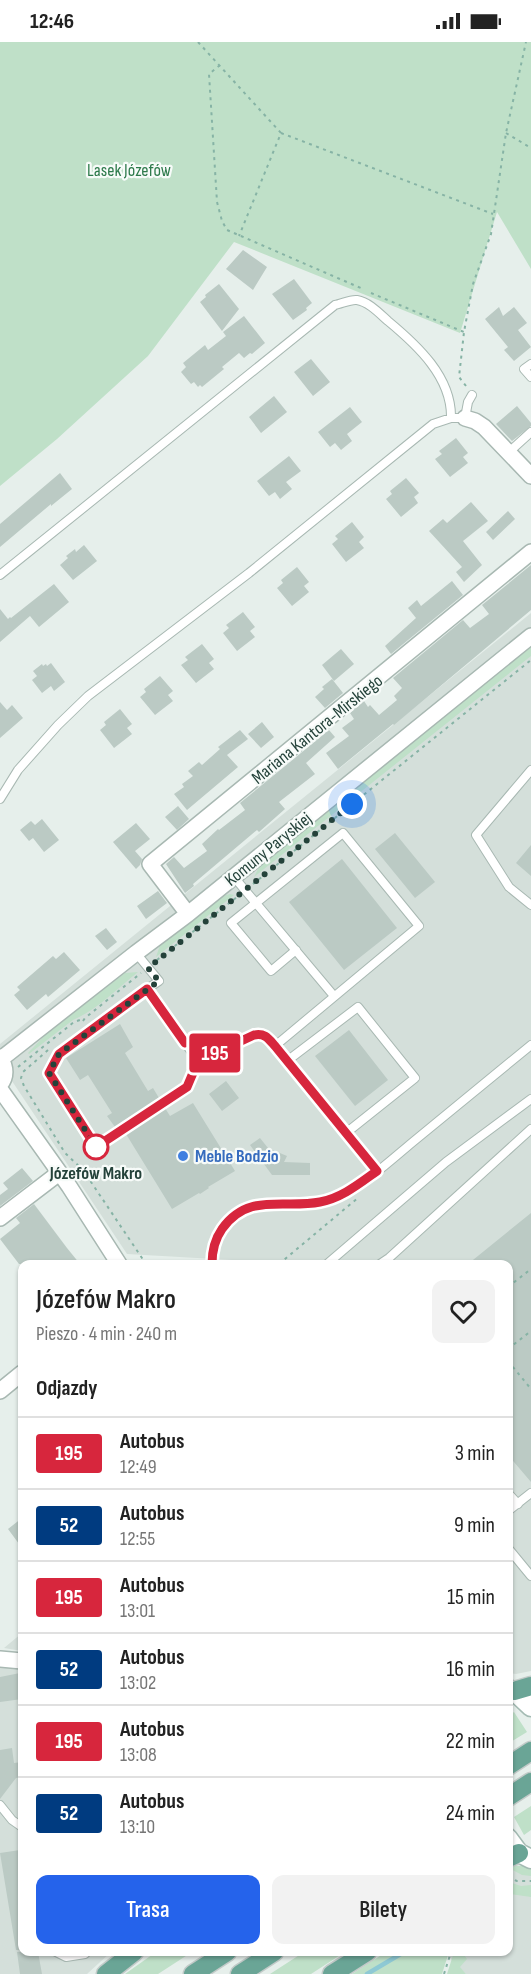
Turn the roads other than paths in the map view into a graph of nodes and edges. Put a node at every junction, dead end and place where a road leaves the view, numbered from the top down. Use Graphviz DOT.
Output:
graph roads {
  1 [pos="531,364"];
  2 [pos="531,377"];
  3 [pos="472,395"];
  4 [pos="458,418"];
  5 [pos="531,432"];
  6 [pos="508,452"];
  7 [pos="531,476"];
  8 [pos="531,552"];
  9 [pos="0,575"];
  10 [pos="531,636"];
  11 [pos="531,770"];
  12 [pos="0,799"];
  13 [pos="234,877"];
  14 [pos="256,903"];
  15 [pos="531,905"];
  16 [pos="188,914"];
  17 [pos="296,950"];
  18 [pos="136,953"];
  19 [pos="147,989"];
  20 [pos="334,996"];
  21 [pos="275,1046"];
  22 [pos="531,1046"];
  23 [pos="1,1058"];
  24 [pos="198,1061"];
  25 [pos="288,1061"];
  26 [pos="0,1087"];
  27 [pos="531,1099"];
  28 [pos="531,1130"];
  29 [pos="346,1132"];
  30 [pos="377,1171"];
  31 [pos="59,1173"];
  32 [pos="0,1218"];
  33 [pos="116,1260"];
  34 [pos="212,1260"];
  35 [pos="332,1260"];
  36 [pos="385,1260"];
  37 [pos="18,1376"];
  38 [pos="0,1391"];
  39 [pos="531,1493"];
  40 [pos="513,1498"];
  41 [pos="518,1504"];
  42 [pos="513,1508"];
  43 [pos="513,1554"];
  44 [pos="531,1576"];
  45 [pos="0,1659"];
  46 [pos="18,1661"];
  47 [pos="531,1751"];
  48 [pos="513,1763"];
  49 [pos="531,1782"];
  50 [pos="513,1794"];
  51 [pos="0,1805"];
  52 [pos="18,1824"];
  53 [pos="129,1956"];
  54 [pos="220,1956"];
  55 [pos="268,1956"];
  56 [pos="361,1956"];
  57 [pos="106,1974"];
  58 [pos="193,1974"];
  59 [pos="240,1974"];
  60 [pos="332,1974"];
  1 -- 2 [label="lane"];
  3 -- 4 [label="lane"];
  4 -- 6 [label="street"];
  4 -- 9 [label="lane"];
  4 -- 12 [label="lane"];
  5 -- 6 [label="lane"];
  6 -- 7 [label="street"];
  8 -- 16 [label="street, Mariana Kantora-Mirskiego"];
  10 -- 13 [label="street, Komuny Paryskiej"];
  11 -- 15 [label="lane"];
  13 -- 14 [label="lane"];
  13 -- 16 [label="street, Komuny Paryskiej"];
  14 -- 17 [label="lane"];
  14 -- 17 [label="lane"];
  14 -- 20 [label="lane"];
  16 -- 18 [label="street, Komuny Paryskiej"];
  17 -- 20 [label="lane"];
  18 -- 19 [label="lane"];
  18 -- 23 [label="street, Komuny Paryskiej"];
  19 -- 24 [label="lane"];
  19 -- 24 [label="lane"];
  20 -- 21 [label="lane"];
  21 -- 24 [label="lane"];
  21 -- 25 [label="lane"];
  22 -- 30 [label="lane"];
  23 -- 26 [label="street"];
  25 -- 29 [label="lane"];
  25 -- 29 [label="lane"];
  26 -- 31 [label="street"];
  27 -- 35 [label="lane"];
  28 -- 36 [label="lane"];
  29 -- 30 [label="lane"];
  30 -- 34 [label="lane"];
  31 -- 32 [label="street"];
  31 -- 33 [label="street"];
  37 -- 38 [label="street"];
  39 -- 41 [label="lane"];
  40 -- 41 [label="lane"];
  41 -- 42 [label="lane"];
  43 -- 44 [label="lane"];
  45 -- 46 [label="street"];
  47 -- 48 [label="main road"];
  49 -- 50 [label="main road"];
  51 -- 52 [label="lane"];
  53 -- 57 [label="main road"];
  54 -- 58 [label="main road"];
  55 -- 59 [label="main road"];
  56 -- 60 [label="main road"];
}
